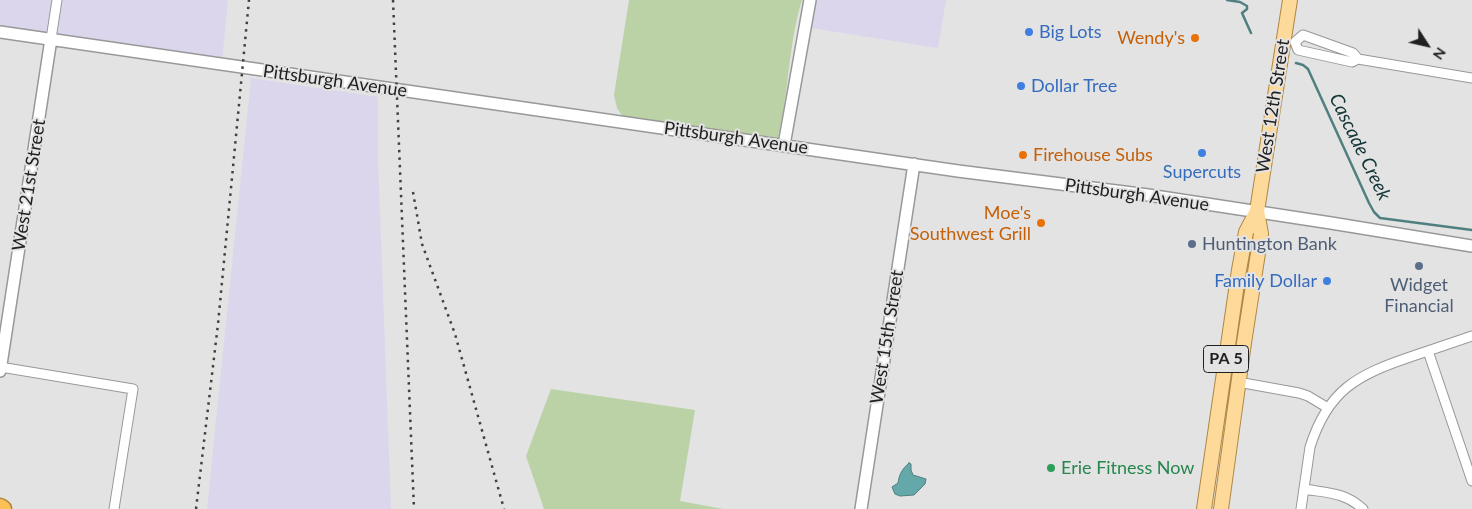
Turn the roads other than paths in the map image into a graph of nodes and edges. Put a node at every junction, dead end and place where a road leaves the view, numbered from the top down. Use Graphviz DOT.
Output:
graph roads {
  1 [pos="57,0"];
  2 [pos="810,0"];
  3 [pos="1290,0"];
  4 [pos="0,32"];
  5 [pos="51,39"];
  6 [pos="1289,41"];
  7 [pos="1358,59"];
  8 [pos="1472,78"];
  9 [pos="784,145"];
  10 [pos="914,164"];
  11 [pos="1257,211"];
  12 [pos="1472,246"];
  13 [pos="1472,336"];
  14 [pos="1428,351"];
  15 [pos="0,367"];
  16 [pos="0,371"];
  17 [pos="1238,382"];
  18 [pos="1328,408"];
  19 [pos="1472,482"];
  20 [pos="1304,490"];
  21 [pos="114,509"];
  22 [pos="861,509"];
  23 [pos="1204,509"];
  24 [pos="1221,509"];
  25 [pos="1301,509"];
  26 [pos="1363,509"];
  1 -- 5 [label="street, West 21st Street"];
  2 -- 9 [label="street"];
  3 -- 6 [label="main road, West 12th Street / PA 5"];
  4 -- 5 [label="street, Pittsburgh Avenue"];
  5 -- 9 [label="street, Pittsburgh Avenue"];
  5 -- 15 [label="street, West 21st Street"];
  6 -- 7 [label="street"];
  6 -- 7 [label="street"];
  6 -- 11 [label="main road, West 12th Street / PA 5"];
  7 -- 8 [label="street"];
  9 -- 10 [label="street, Pittsburgh Avenue"];
  10 -- 11 [label="street, Pittsburgh Avenue"];
  10 -- 22 [label="street, West 15th Street"];
  11 -- 12 [label="street, Pittsburgh Avenue"];
  11 -- 17 [label="main road, West 12th Street / PA 5"];
  11 -- 23 [label="main road, West 12th Street / PA 5"];
  13 -- 14 [label="street"];
  14 -- 18 [label="street"];
  14 -- 19 [label="street"];
  15 -- 16 [label="street, West 21st Street"];
  15 -- 21 [label="street"];
  17 -- 18 [label="street"];
  17 -- 24 [label="main road, West 12th Street / PA 5"];
  18 -- 20 [label="street"];
  20 -- 25 [label="street"];
  20 -- 26 [label="street"];
}
